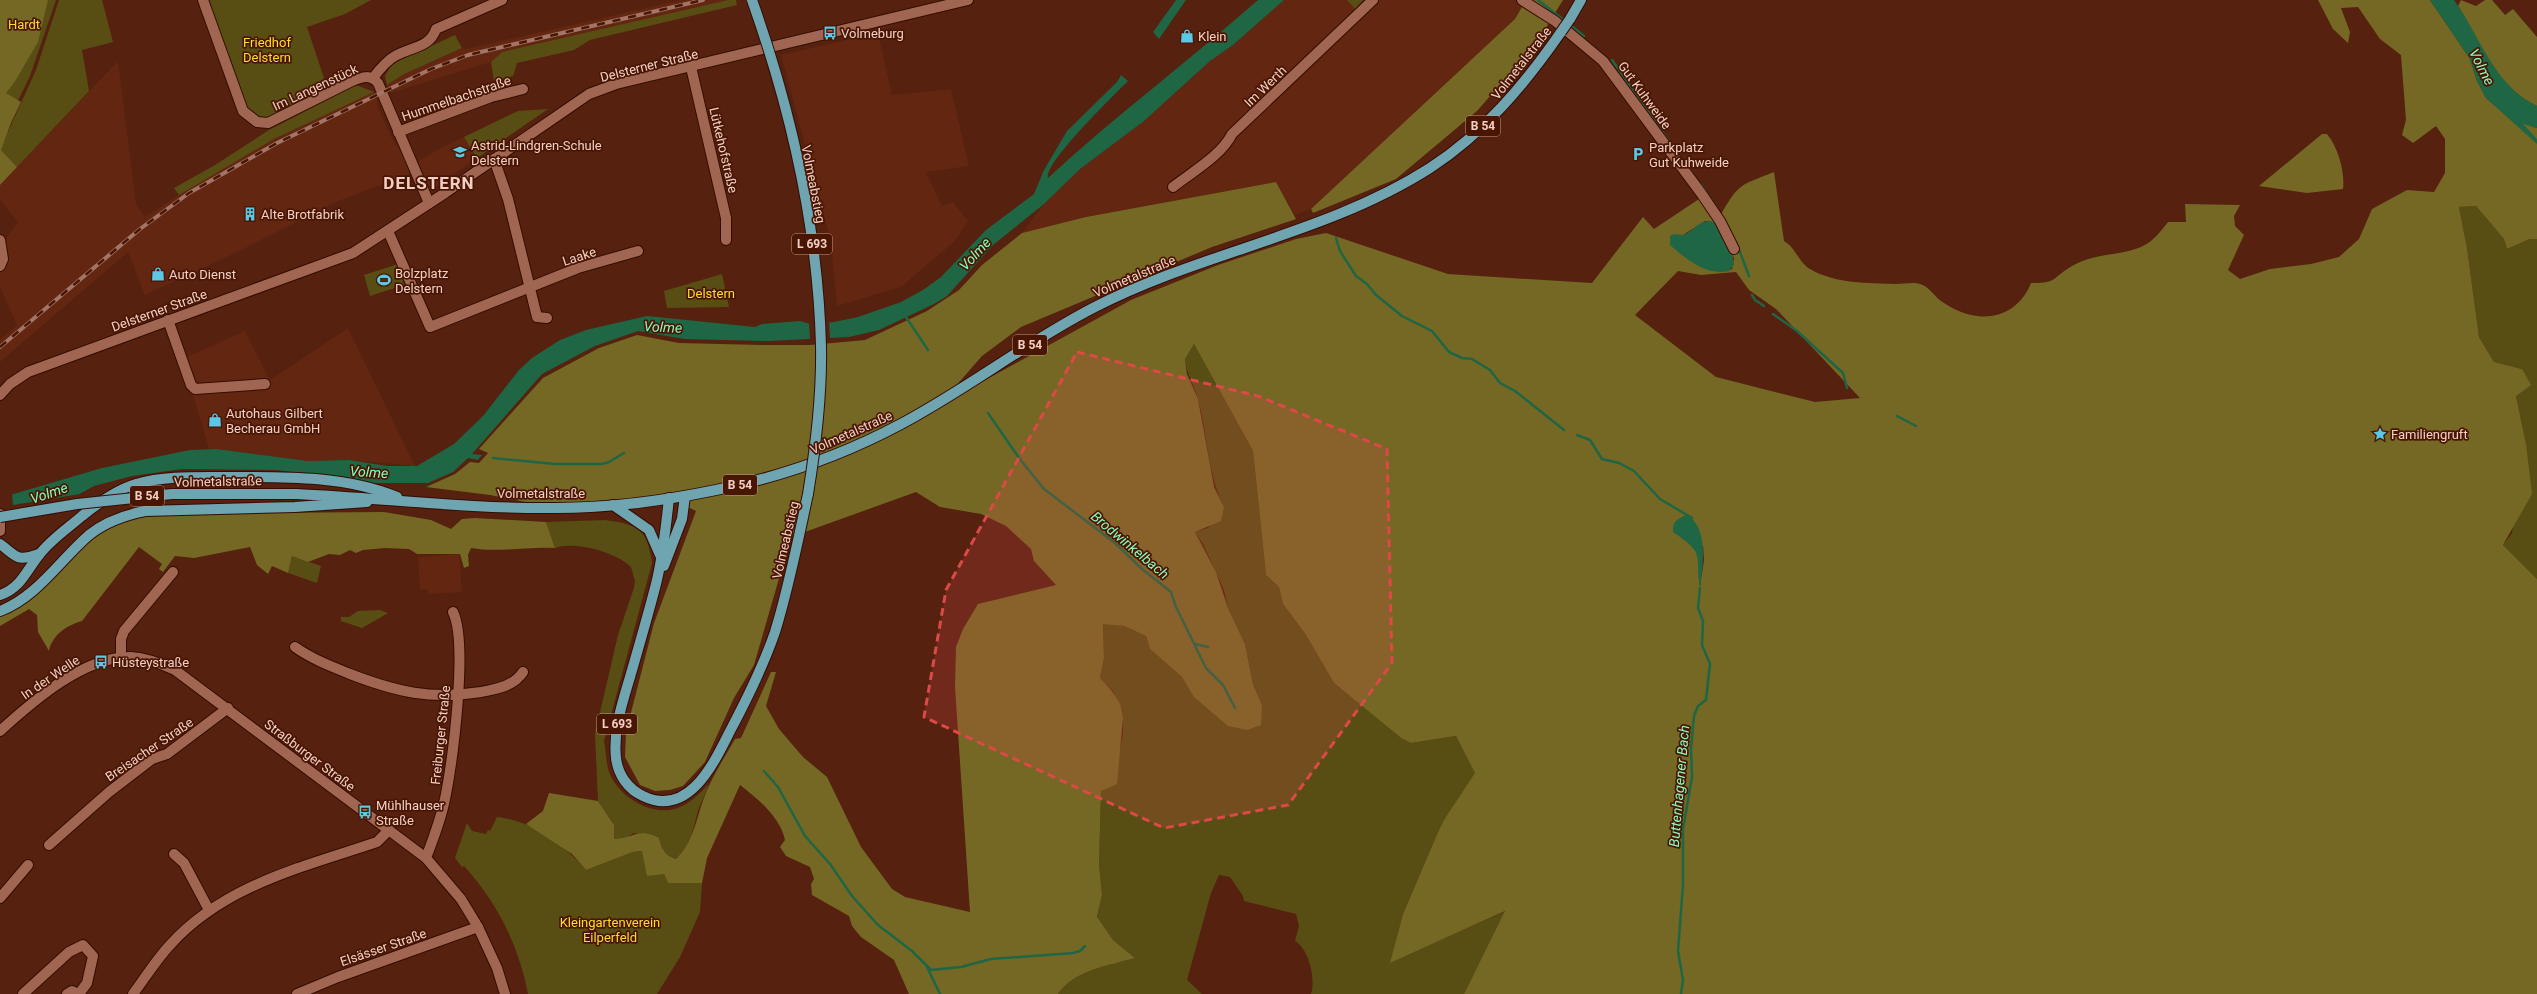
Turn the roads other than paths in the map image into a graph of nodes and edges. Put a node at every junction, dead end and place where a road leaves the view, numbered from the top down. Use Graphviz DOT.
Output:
graph roads {
  1 [pos="203,0"];
  2 [pos="502,0"];
  3 [pos="752,0"];
  4 [pos="968,0"];
  5 [pos="1373,0"];
  6 [pos="1522,0"];
  7 [pos="1581,0"];
  8 [pos="939,3"];
  9 [pos="691,67"];
  10 [pos="373,78"];
  11 [pos="523,89"];
  12 [pos="398,132"];
  13 [pos="494,159"];
  14 [pos="1173,187"];
  15 [pos="429,203"];
  16 [pos="388,231"];
  17 [pos="0,240"];
  18 [pos="726,240"];
  19 [pos="1734,249"];
  20 [pos="638,251"];
  21 [pos="0,266"];
  22 [pos="529,288"];
  23 [pos="547,318"];
  24 [pos="168,320"];
  25 [pos="265,384"];
  26 [pos="0,395"];
  27 [pos="685,496"];
  28 [pos="377,498"];
  29 [pos="669,498"];
  30 [pos="406,500"];
  31 [pos="613,505"];
  32 [pos="0,516"];
  33 [pos="0,531"];
  34 [pos="0,544"];
  35 [pos="39,554"];
  36 [pos="661,559"];
  37 [pos="173,572"];
  38 [pos="656,583"];
  39 [pos="0,595"];
  40 [pos="0,611"];
  41 [pos="453,612"];
  42 [pos="295,647"];
  43 [pos="121,658"];
  44 [pos="142,658"];
  45 [pos="523,672"];
  46 [pos="457,696"];
  47 [pos="228,708"];
  48 [pos="0,731"];
  49 [pos="389,830"];
  50 [pos="49,844"];
  51 [pos="174,854"];
  52 [pos="426,858"];
  53 [pos="28,865"];
  54 [pos="0,898"];
  55 [pos="209,910"];
  56 [pos="478,927"];
  57 [pos="23,994"];
  58 [pos="67,994"];
  59 [pos="133,994"];
  60 [pos="297,994"];
  61 [pos="505,994"];
  1 -- 10 [label="street, Im Langenstück"];
  2 -- 10 [label="street, Im Langenstück"];
  3 -- 38 [label="main road, Volmeabstieg / L 693, bridge"];
  4 -- 8 [label="street, Delsterner Straße"];
  5 -- 14 [label="street, Im Werth"];
  6 -- 19 [label="street, Gut Kuhweide"];
  7 -- 27 [label="main road, Volmetalstraße / B 54, bridge"];
  8 -- 9 [label="street, Delsterner Straße"];
  9 -- 13 [label="street, Delsterner Straße"];
  9 -- 18 [label="street, Lütkehofstraße"];
  10 -- 12 [label="street, Hummelbachstraße"];
  11 -- 12 [label="street, Hummelbachstraße"];
  12 -- 15 [label="street, Hummelbachstraße"];
  13 -- 15 [label="street, Delsterner Straße"];
  13 -- 22 [label="street"];
  15 -- 16 [label="street, Delsterner Straße"];
  16 -- 22 [label="street, Laake"];
  16 -- 24 [label="street, Delsterner Straße"];
  17 -- 21 [label="street"];
  20 -- 22 [label="street, Laake"];
  22 -- 23 [label="street"];
  24 -- 25 [label="street"];
  24 -- 26 [label="street, Delsterner Straße"];
  27 -- 29 [label="main road, Volmetalstraße / B 54"];
  27 -- 38 [label="main road, Volmeabstieg / L 693"];
  28 -- 30 [label="main road, Volmetalstraße / B 54"];
  28 -- 32 [label="main road, Volmetalstraße / B 54, bridge"];
  28 -- 40 [label="main road"];
  29 -- 31 [label="main road, Volmetalstraße / B 54"];
  29 -- 36 [label="main road, Volmeabstieg / L 693"];
  30 -- 31 [label="main road, Volmetalstraße / B 54"];
  30 -- 35 [label="main road, bridge"];
  31 -- 36 [label="main road"];
  32 -- 33 [label="street"];
  34 -- 35 [label="main road"];
  35 -- 39 [label="main road"];
  36 -- 38 [label="main road, Volmeabstieg / L 693"];
  37 -- 43 [label="street"];
  41 -- 46 [label="street, Freiburger Straße"];
  42 -- 46 [label="street"];
  43 -- 44 [label="street, In der Welle"];
  43 -- 48 [label="street, In der Welle"];
  44 -- 47 [label="street, Straßburger Straße"];
  45 -- 46 [label="street"];
  46 -- 52 [label="street, Freiburger Straße"];
  47 -- 49 [label="street, Straßburger Straße"];
  47 -- 50 [label="street, Breisacher Straße"];
  49 -- 52 [label="street, Straßburger Straße"];
  49 -- 55 [label="street"];
  51 -- 55 [label="street"];
  52 -- 56 [label="street, Straßburger Straße"];
  53 -- 54 [label="street"];
  55 -- 59 [label="street"];
  56 -- 60 [label="street, Elsässer Straße"];
  56 -- 61 [label="street, Straßburger Straße"];
  57 -- 58 [label="street"];
}
